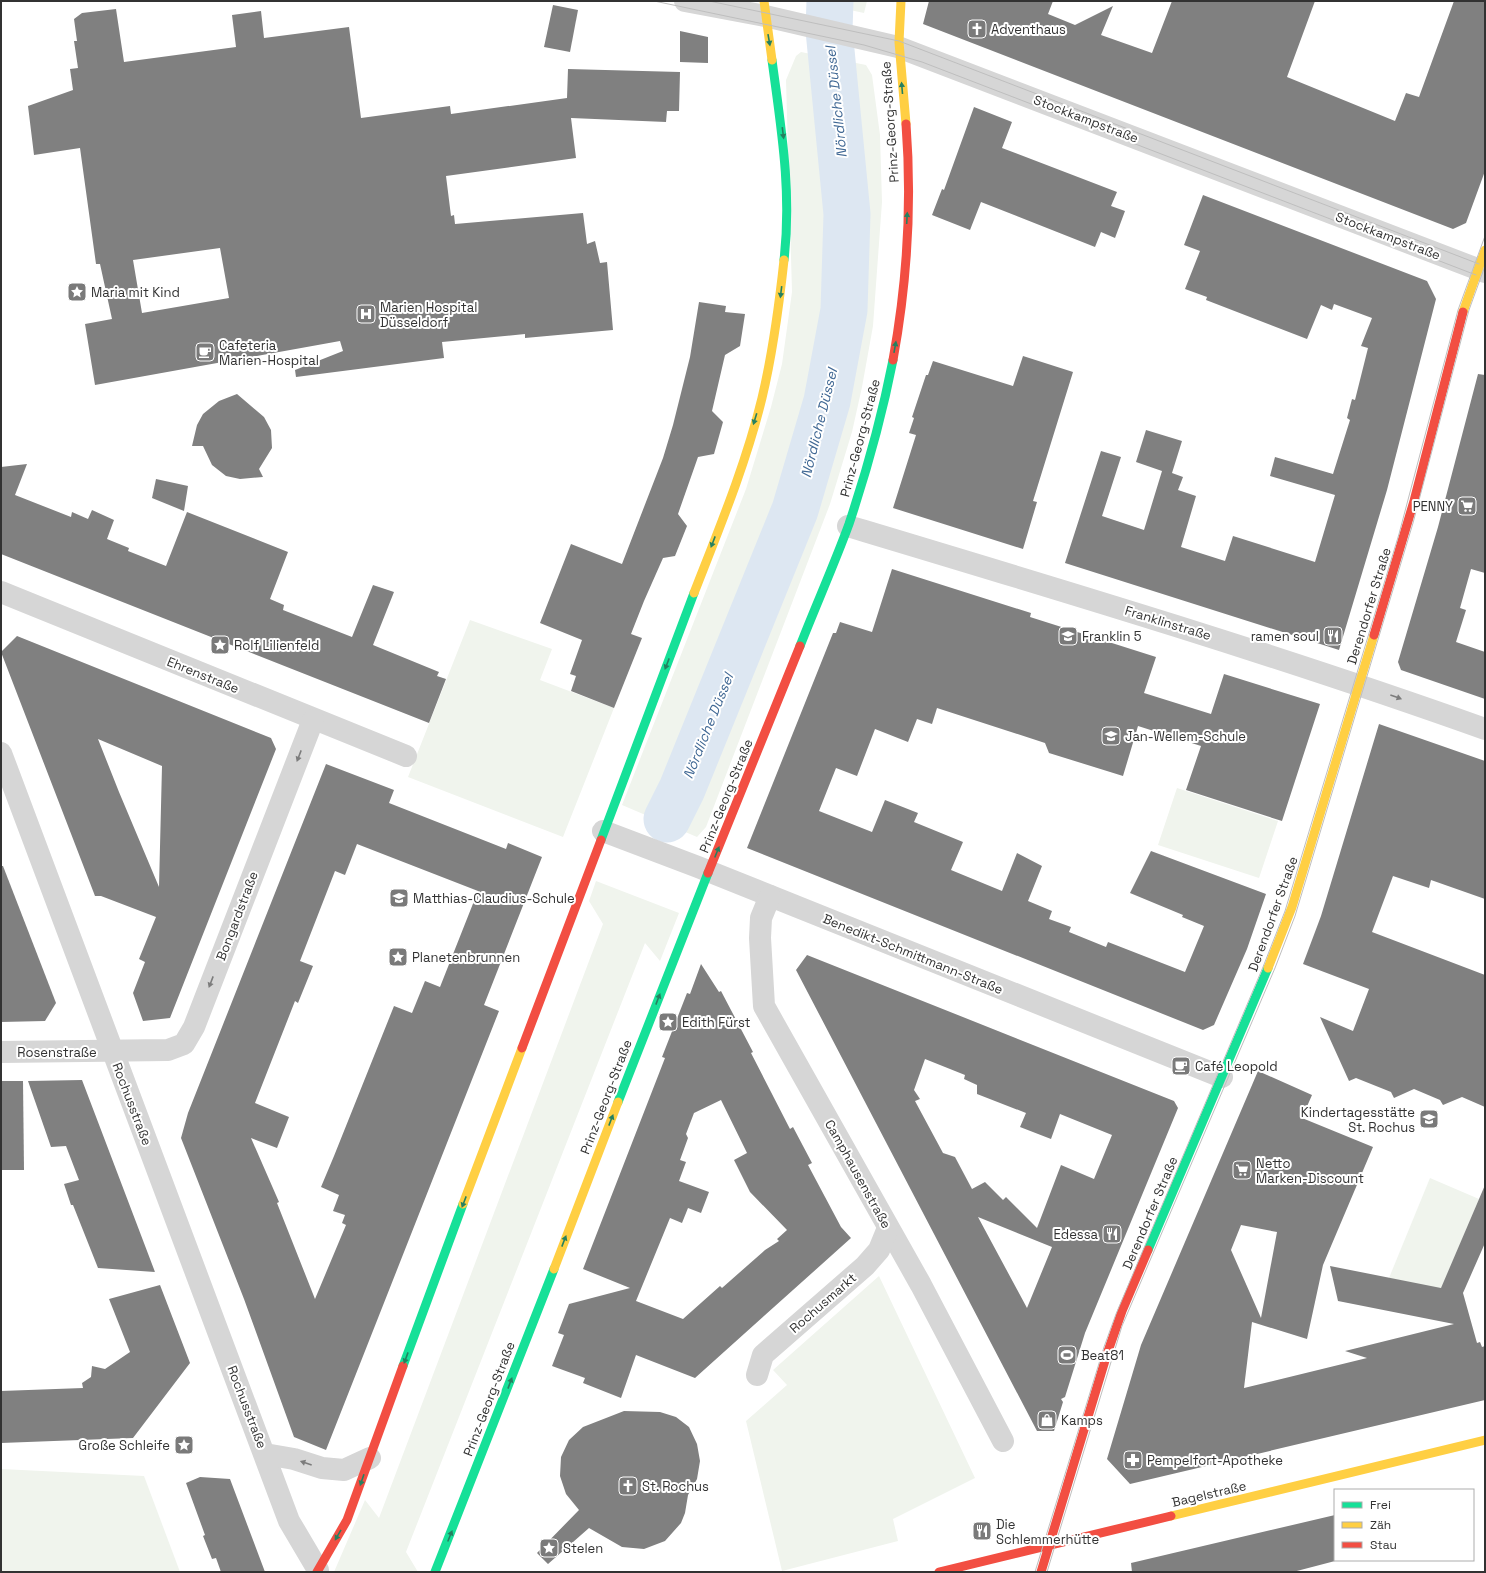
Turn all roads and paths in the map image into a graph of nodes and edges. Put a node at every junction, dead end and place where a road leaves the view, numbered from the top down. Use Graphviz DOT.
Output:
graph roads {
  1 [pos="685,1"];
  2 [pos="902,1"];
  3 [pos="764,9"];
  4 [pos="898,47"];
  5 [pos="1485,250"];
  6 [pos="1481,271"];
  7 [pos="848,526"];
  8 [pos="1,592"];
  9 [pos="1359,684"];
  10 [pos="313,720"];
  11 [pos="1485,728"];
  12 [pos="1,753"];
  13 [pos="406,756"];
  14 [pos="603,831"];
  15 [pos="709,872"];
  16 [pos="770,896"];
  17 [pos="1,1052"];
  18 [pos="112,1052"];
  19 [pos="1222,1077"];
  20 [pos="888,1228"];
  21 [pos="757,1375"];
  22 [pos="1485,1440"];
  23 [pos="1003,1441"];
  24 [pos="265,1454"];
  25 [pos="370,1458"];
  26 [pos="1050,1545"];
  27 [pos="318,1571"];
  28 [pos="435,1572"];
  29 [pos="939,1572"];
  30 [pos="1041,1572"];
  1 -- 3 [label="street, Stockkampstraße"];
  2 -- 4 [label="main road, Prinz-Georg-Straße"];
  3 -- 4 [label="street, Stockkampstraße"];
  3 -- 14 [label="main road, one-way"];
  4 -- 6 [label="street, Stockkampstraße"];
  7 -- 4 [label="main road, Prinz-Georg-Straße, one-way"];
  5 -- 6 [label="main road, Derendorfer Straße"];
  6 -- 9 [label="main road, Derendorfer Straße"];
  7 -- 9 [label="street, Franklinstraße"];
  15 -- 7 [label="main road, Prinz-Georg-Straße, one-way"];
  8 -- 10 [label="street, Ehrenstraße"];
  9 -- 11 [label="street, Franklinstraße, one-way"];
  9 -- 19 [label="main road, Derendorfer Straße"];
  10 -- 13 [label="street, Ehrenstraße"];
  10 -- 18 [label="street, Bongardstraße, one-way"];
  12 -- 18 [label="street, Rochusstraße"];
  14 -- 15 [label="street, Benedikt-Schmittmann-Straße"];
  14 -- 25 [label="main road, one-way"];
  15 -- 16 [label="street, Benedikt-Schmittmann-Straße"];
  28 -- 15 [label="main road, Prinz-Georg-Straße, one-way"];
  16 -- 19 [label="street, Benedikt-Schmittmann-Straße"];
  16 -- 20 [label="street, Camphausenstraße"];
  17 -- 18 [label="street, Rosenstraße"];
  18 -- 24 [label="street, Rochusstraße"];
  19 -- 26 [label="main road, Derendorfer Straße"];
  20 -- 21 [label="street, Rochusmarkt"];
  20 -- 23 [label="street, Camphausenstraße"];
  22 -- 26 [label="main road, Bagelstraße"];
  25 -- 24 [label="street, Rochusstraße, one-way"];
  24 -- 27 [label="street, Rochusstraße"];
  25 -- 27 [label="main road, one-way"];
  26 -- 29 [label="main road, Bagelstraße"];
  26 -- 30 [label="main road, Derendorfer Straße"];
}
